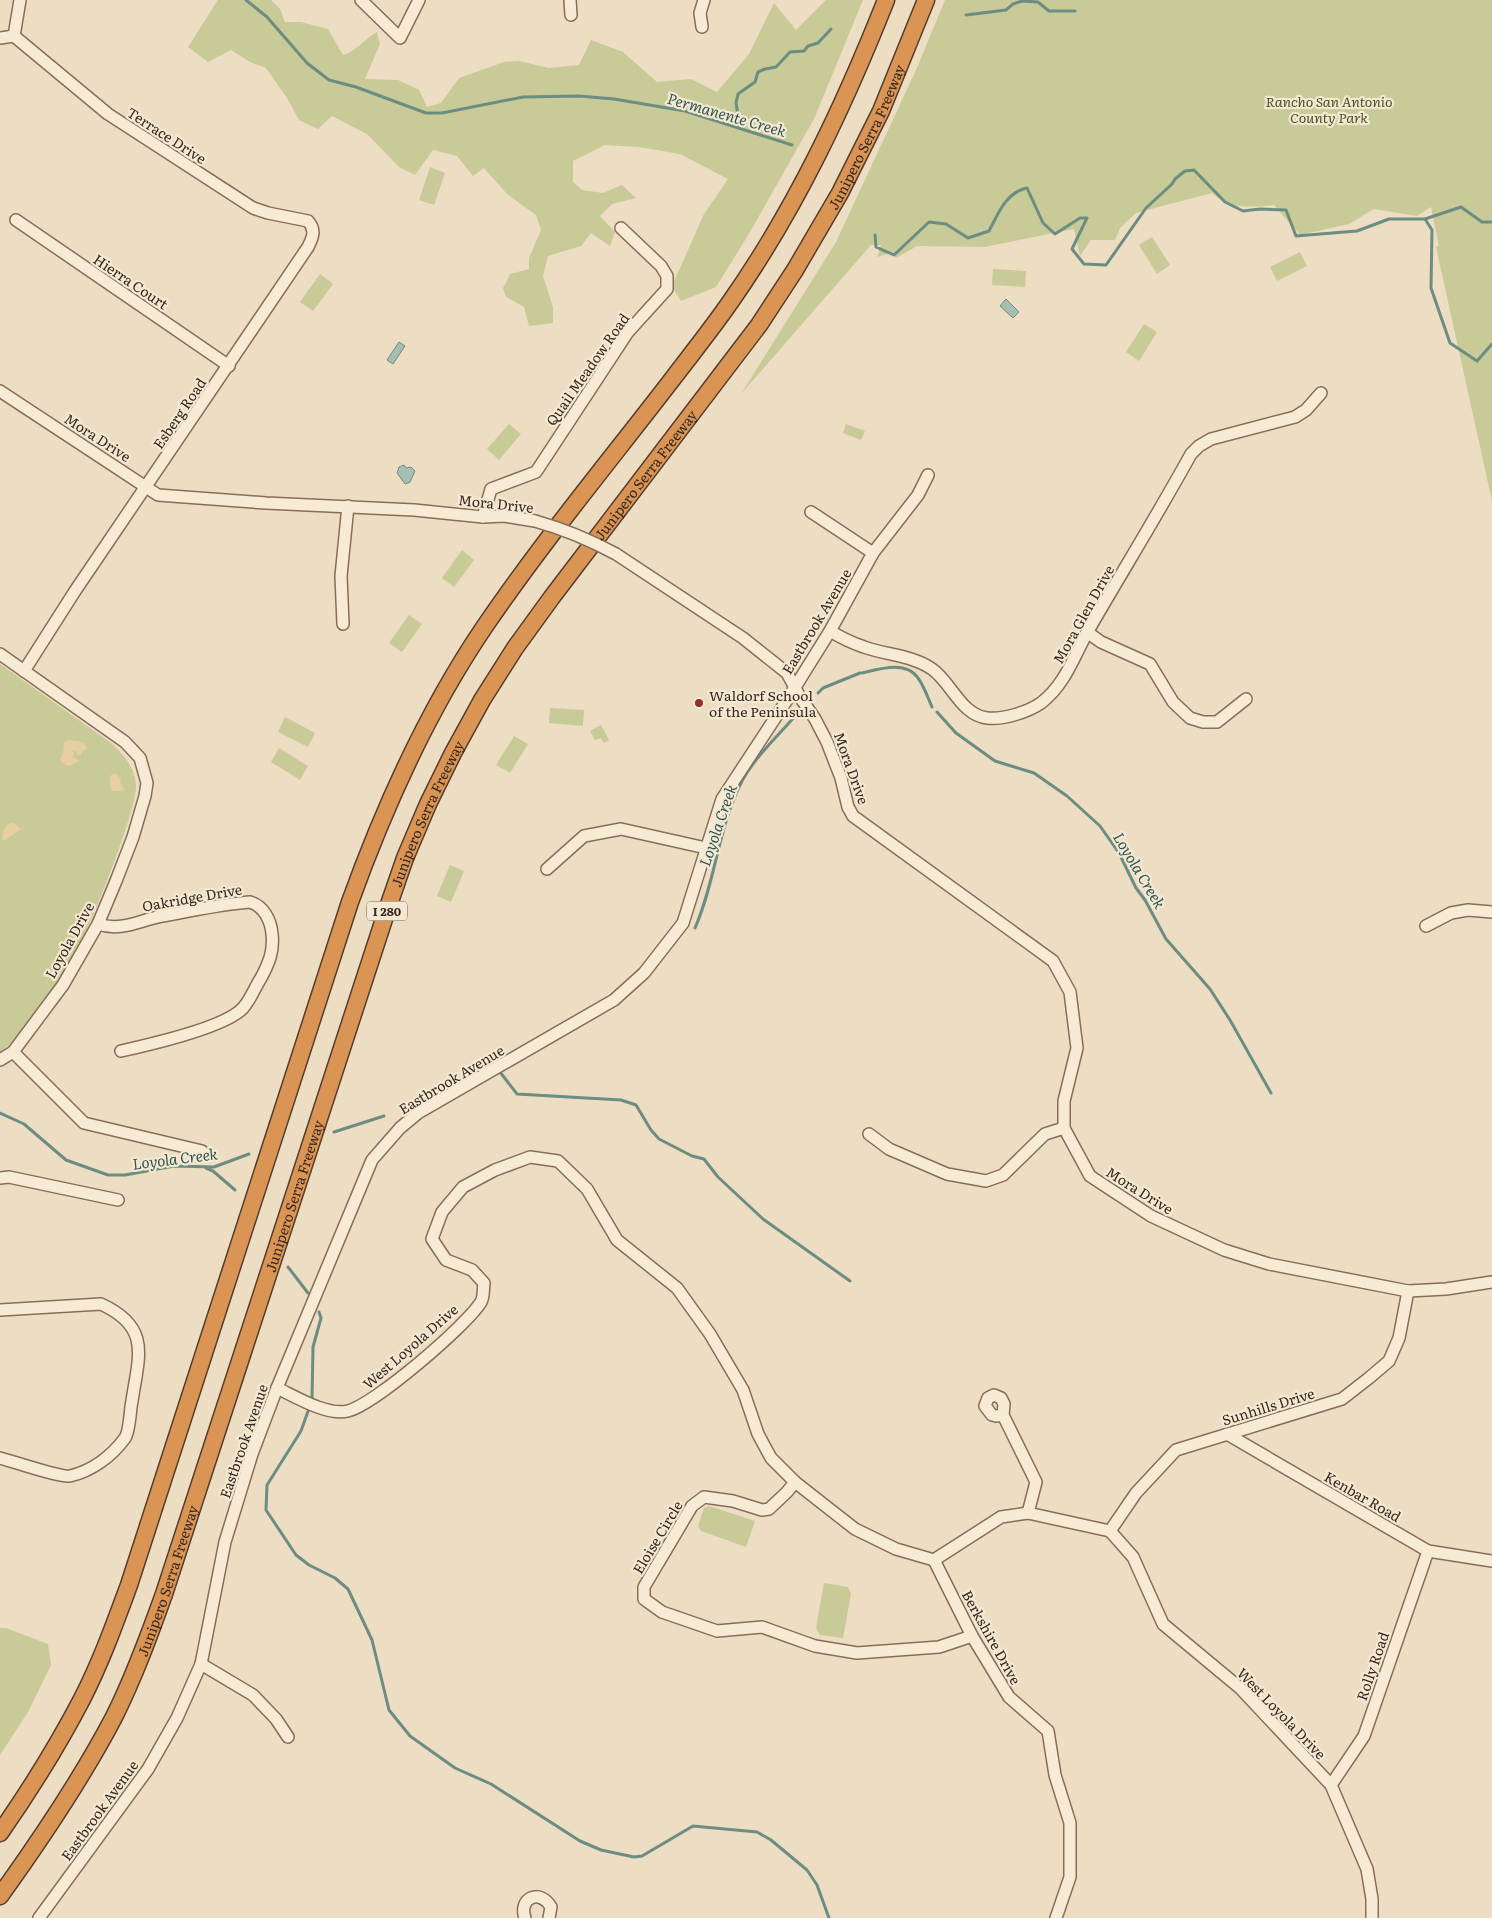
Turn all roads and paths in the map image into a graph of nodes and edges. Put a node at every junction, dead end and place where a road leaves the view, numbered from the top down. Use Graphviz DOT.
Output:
graph roads {
  1 [pos="20,0"];
  2 [pos="361,0"];
  3 [pos="419,0"];
  4 [pos="570,0"];
  5 [pos="704,0"];
  6 [pos="886,0"];
  7 [pos="926,0"];
  8 [pos="571,15"];
  9 [pos="702,27"];
  10 [pos="14,36"];
  11 [pos="0,38"];
  12 [pos="16,220"];
  13 [pos="621,228"];
  14 [pos="308,246"];
  15 [pos="229,366"];
  16 [pos="0,391"];
  17 [pos="1321,392"];
  18 [pos="928,475"];
  19 [pos="146,487"];
  20 [pos="348,506"];
  21 [pos="811,512"];
  22 [pos="483,517"];
  23 [pos="873,553"];
  24 [pos="342,624"];
  25 [pos="830,631"];
  26 [pos="1088,632"];
  27 [pos="0,654"];
  28 [pos="24,671"];
  29 [pos="795,686"];
  30 [pos="1246,699"];
  31 [pos="706,848"];
  32 [pos="547,869"];
  33 [pos="1492,912"];
  34 [pos="98,924"];
  35 [pos="1426,926"];
  36 [pos="122,1051"];
  37 [pos="13,1052"];
  38 [pos="0,1060"];
  39 [pos="1064,1128"];
  40 [pos="869,1134"];
  41 [pos="202,1151"];
  42 [pos="0,1178"];
  43 [pos="118,1200"];
  44 [pos="1492,1282"];
  45 [pos="1408,1291"];
  46 [pos="0,1310"];
  47 [pos="276,1388"];
  48 [pos="1003,1415"];
  49 [pos="1227,1434"];
  50 [pos="0,1458"];
  51 [pos="795,1482"];
  52 [pos="1028,1513"];
  53 [pos="1110,1530"];
  54 [pos="1428,1551"];
  55 [pos="934,1560"];
  56 [pos="1492,1561"];
  57 [pos="972,1636"];
  58 [pos="201,1664"];
  59 [pos="288,1737"];
  60 [pos="1331,1785"];
  61 [pos="0,1833"];
  62 [pos="0,1896"];
  63 [pos="39,1918"];
  64 [pos="525,1918"];
  65 [pos="549,1918"];
  66 [pos="1056,1918"];
  67 [pos="1372,1918"];
  1 -- 10 [label="street"];
  2 -- 3 [label="street"];
  4 -- 8 [label="street"];
  5 -- 9 [label="street"];
  6 -- 61 [label="highway, I 280"];
  7 -- 62 [label="highway, Junipero Serra Freeway / I 280"];
  10 -- 11 [label="street"];
  10 -- 14 [label="street, Terrace Drive"];
  12 -- 15 [label="street, Hierra Court"];
  13 -- 22 [label="street, Quail Meadow Road"];
  14 -- 15 [label="street, Esberg Road"];
  15 -- 19 [label="street, Esberg Road"];
  16 -- 19 [label="street, Mora Drive"];
  17 -- 26 [label="street, Mora Glen Drive"];
  18 -- 23 [label="street, Eastbrook Avenue"];
  19 -- 20 [label="street, Mora Drive"];
  19 -- 28 [label="street, Esberg Road"];
  20 -- 22 [label="street, Mora Drive"];
  20 -- 24 [label="street"];
  21 -- 23 [label="street"];
  22 -- 29 [label="street, Mora Drive, bridge"];
  23 -- 25 [label="street, Eastbrook Avenue"];
  25 -- 26 [label="street, Mora Glen Drive"];
  25 -- 29 [label="street, Eastbrook Avenue"];
  26 -- 30 [label="street"];
  27 -- 28 [label="street, Loyola Drive"];
  28 -- 34 [label="street, Loyola Drive"];
  29 -- 31 [label="street, Eastbrook Avenue"];
  29 -- 39 [label="street, Mora Drive"];
  31 -- 32 [label="street"];
  31 -- 47 [label="street, Eastbrook Avenue"];
  33 -- 35 [label="street"];
  34 -- 36 [label="street, Oakridge Drive"];
  34 -- 37 [label="street, Loyola Drive"];
  37 -- 38 [label="street"];
  37 -- 41 [label="street"];
  39 -- 40 [label="street"];
  39 -- 45 [label="street, Mora Drive"];
  42 -- 43 [label="street"];
  44 -- 45 [label="street, Mora Drive"];
  45 -- 49 [label="street, Sunhills Drive"];
  46 -- 50 [label="street"];
  47 -- 51 [label="street, West Loyola Drive"];
  47 -- 58 [label="street, Eastbrook Avenue"];
  48 -- 52 [label="street"];
  49 -- 53 [label="street, Sunhills Drive"];
  49 -- 54 [label="street, Kenbar Road"];
  51 -- 55 [label="street, West Loyola Drive"];
  51 -- 57 [label="street, Eloise Circle"];
  52 -- 53 [label="street"];
  52 -- 55 [label="street"];
  53 -- 60 [label="street, West Loyola Drive"];
  54 -- 56 [label="street, Kenbar Road"];
  54 -- 60 [label="street, Rolly Road"];
  55 -- 57 [label="street, Berkshire Drive"];
  57 -- 66 [label="street, Berkshire Drive"];
  58 -- 59 [label="street"];
  58 -- 63 [label="street, Eastbrook Avenue"];
  60 -- 67 [label="street, West Loyola Drive"];
  64 -- 65 [label="street"];
}
